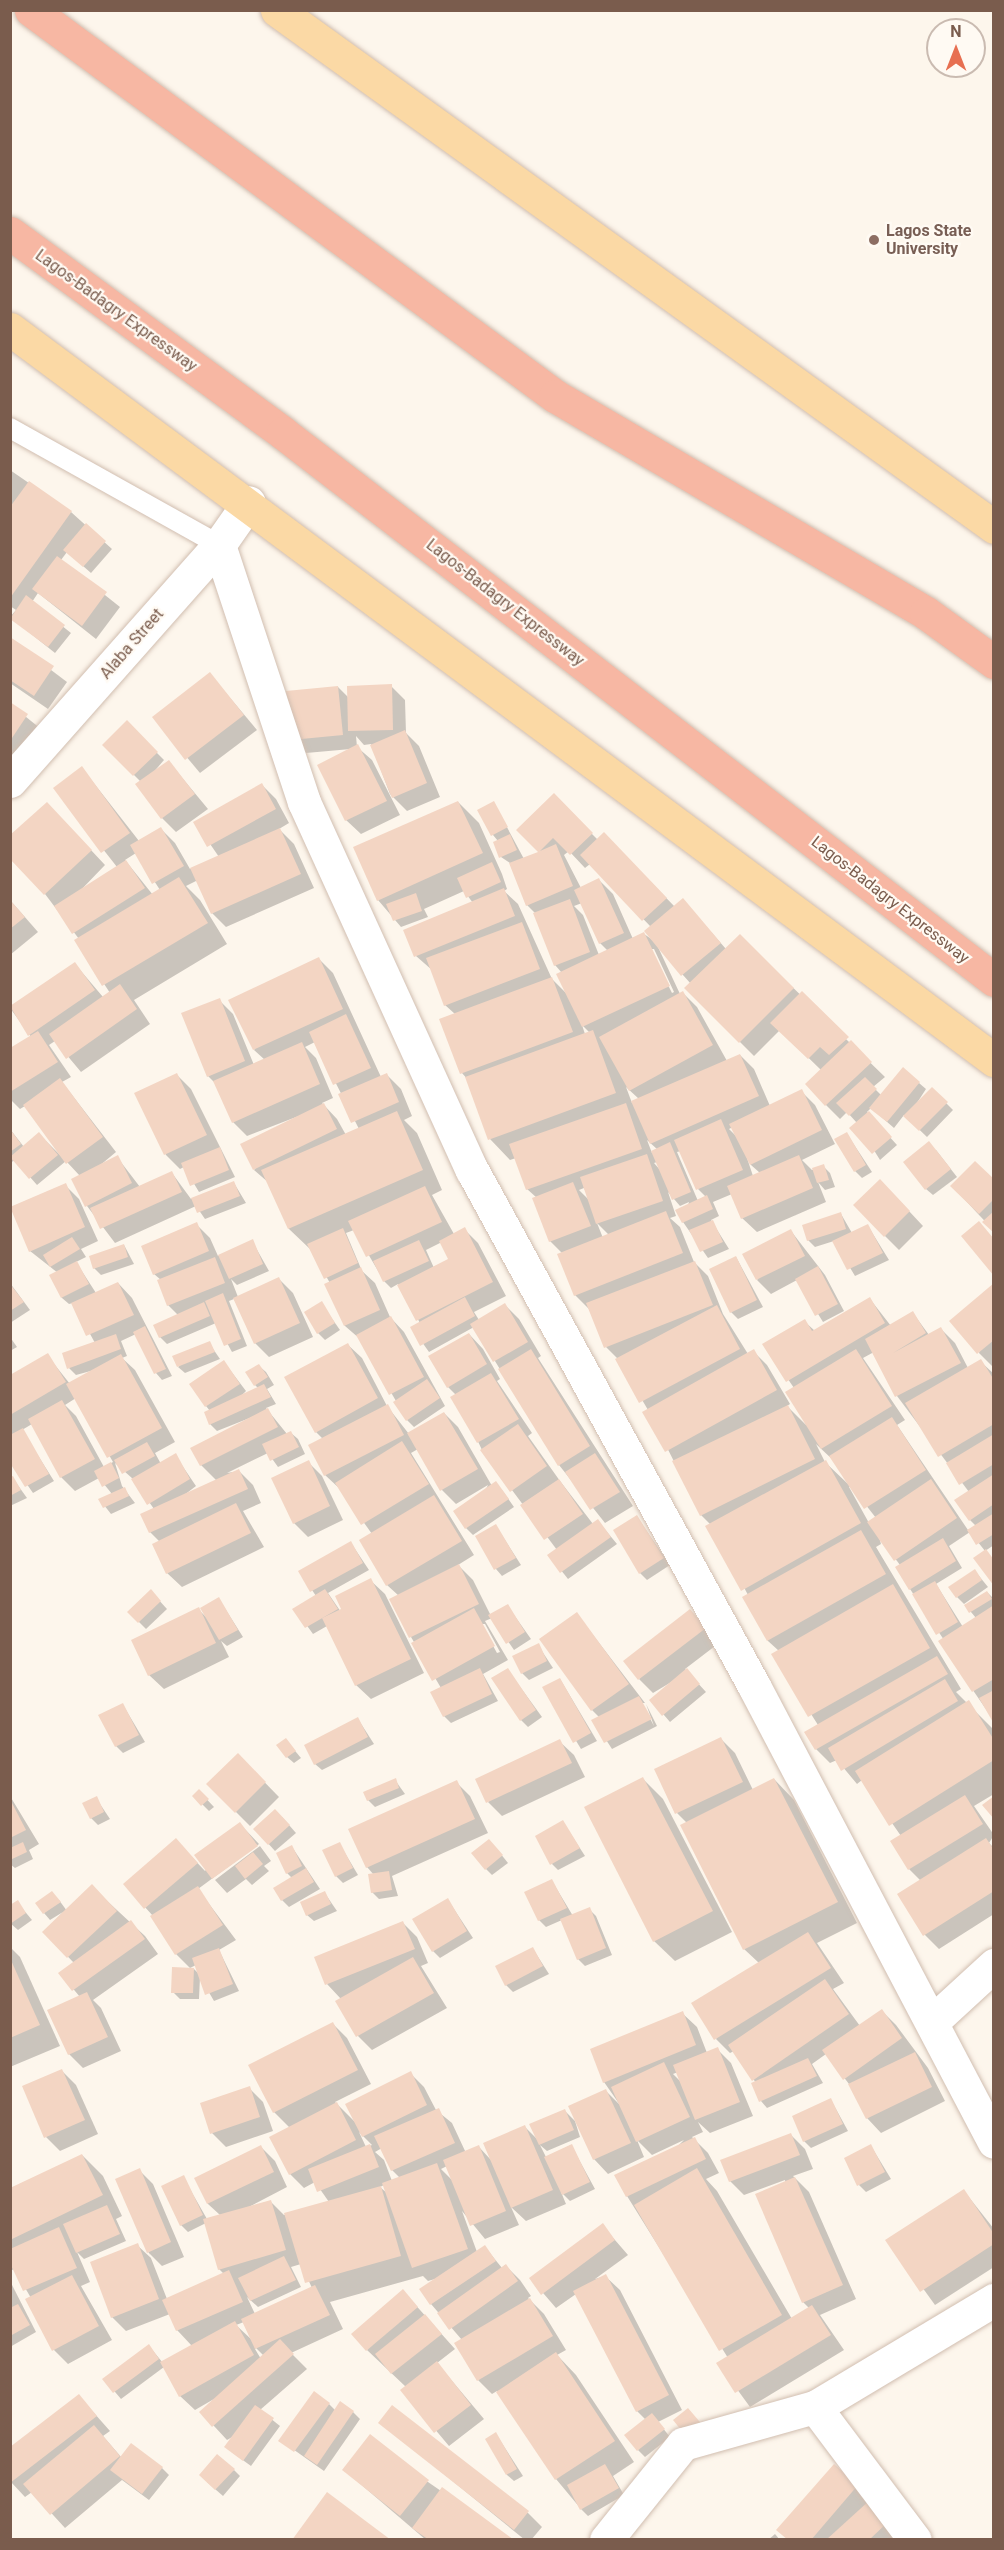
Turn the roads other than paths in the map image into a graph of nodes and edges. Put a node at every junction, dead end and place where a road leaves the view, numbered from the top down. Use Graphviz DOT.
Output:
graph roads {
  1 [pos="31,10"];
  2 [pos="277,10"];
  3 [pos="10,233"];
  4 [pos="10,328"];
  5 [pos="10,428"];
  6 [pos="249,502"];
  7 [pos="993,527"];
  8 [pos="219,545"];
  9 [pos="993,662"];
  10 [pos="10,781"];
  11 [pos="993,980"];
  12 [pos="993,1060"];
  13 [pos="993,1965"];
  14 [pos="933,2021"];
  15 [pos="993,2142"];
  16 [pos="993,2300"];
  17 [pos="814,2407"];
  18 [pos="606,2540"];
  19 [pos="915,2540"];
  1 -- 9 [label="highway"];
  2 -- 7 [label="main road"];
  3 -- 11 [label="highway, Lagos-Badagry Expressway"];
  4 -- 6 [label="main road"];
  5 -- 8 [label="lane"];
  6 -- 8 [label="street, Alaba Street"];
  6 -- 12 [label="main road"];
  8 -- 10 [label="street, Alaba Street"];
  8 -- 14 [label="street"];
  13 -- 14 [label="street"];
  14 -- 15 [label="street"];
  16 -- 17 [label="street"];
  17 -- 18 [label="street"];
  17 -- 19 [label="street"];
}
